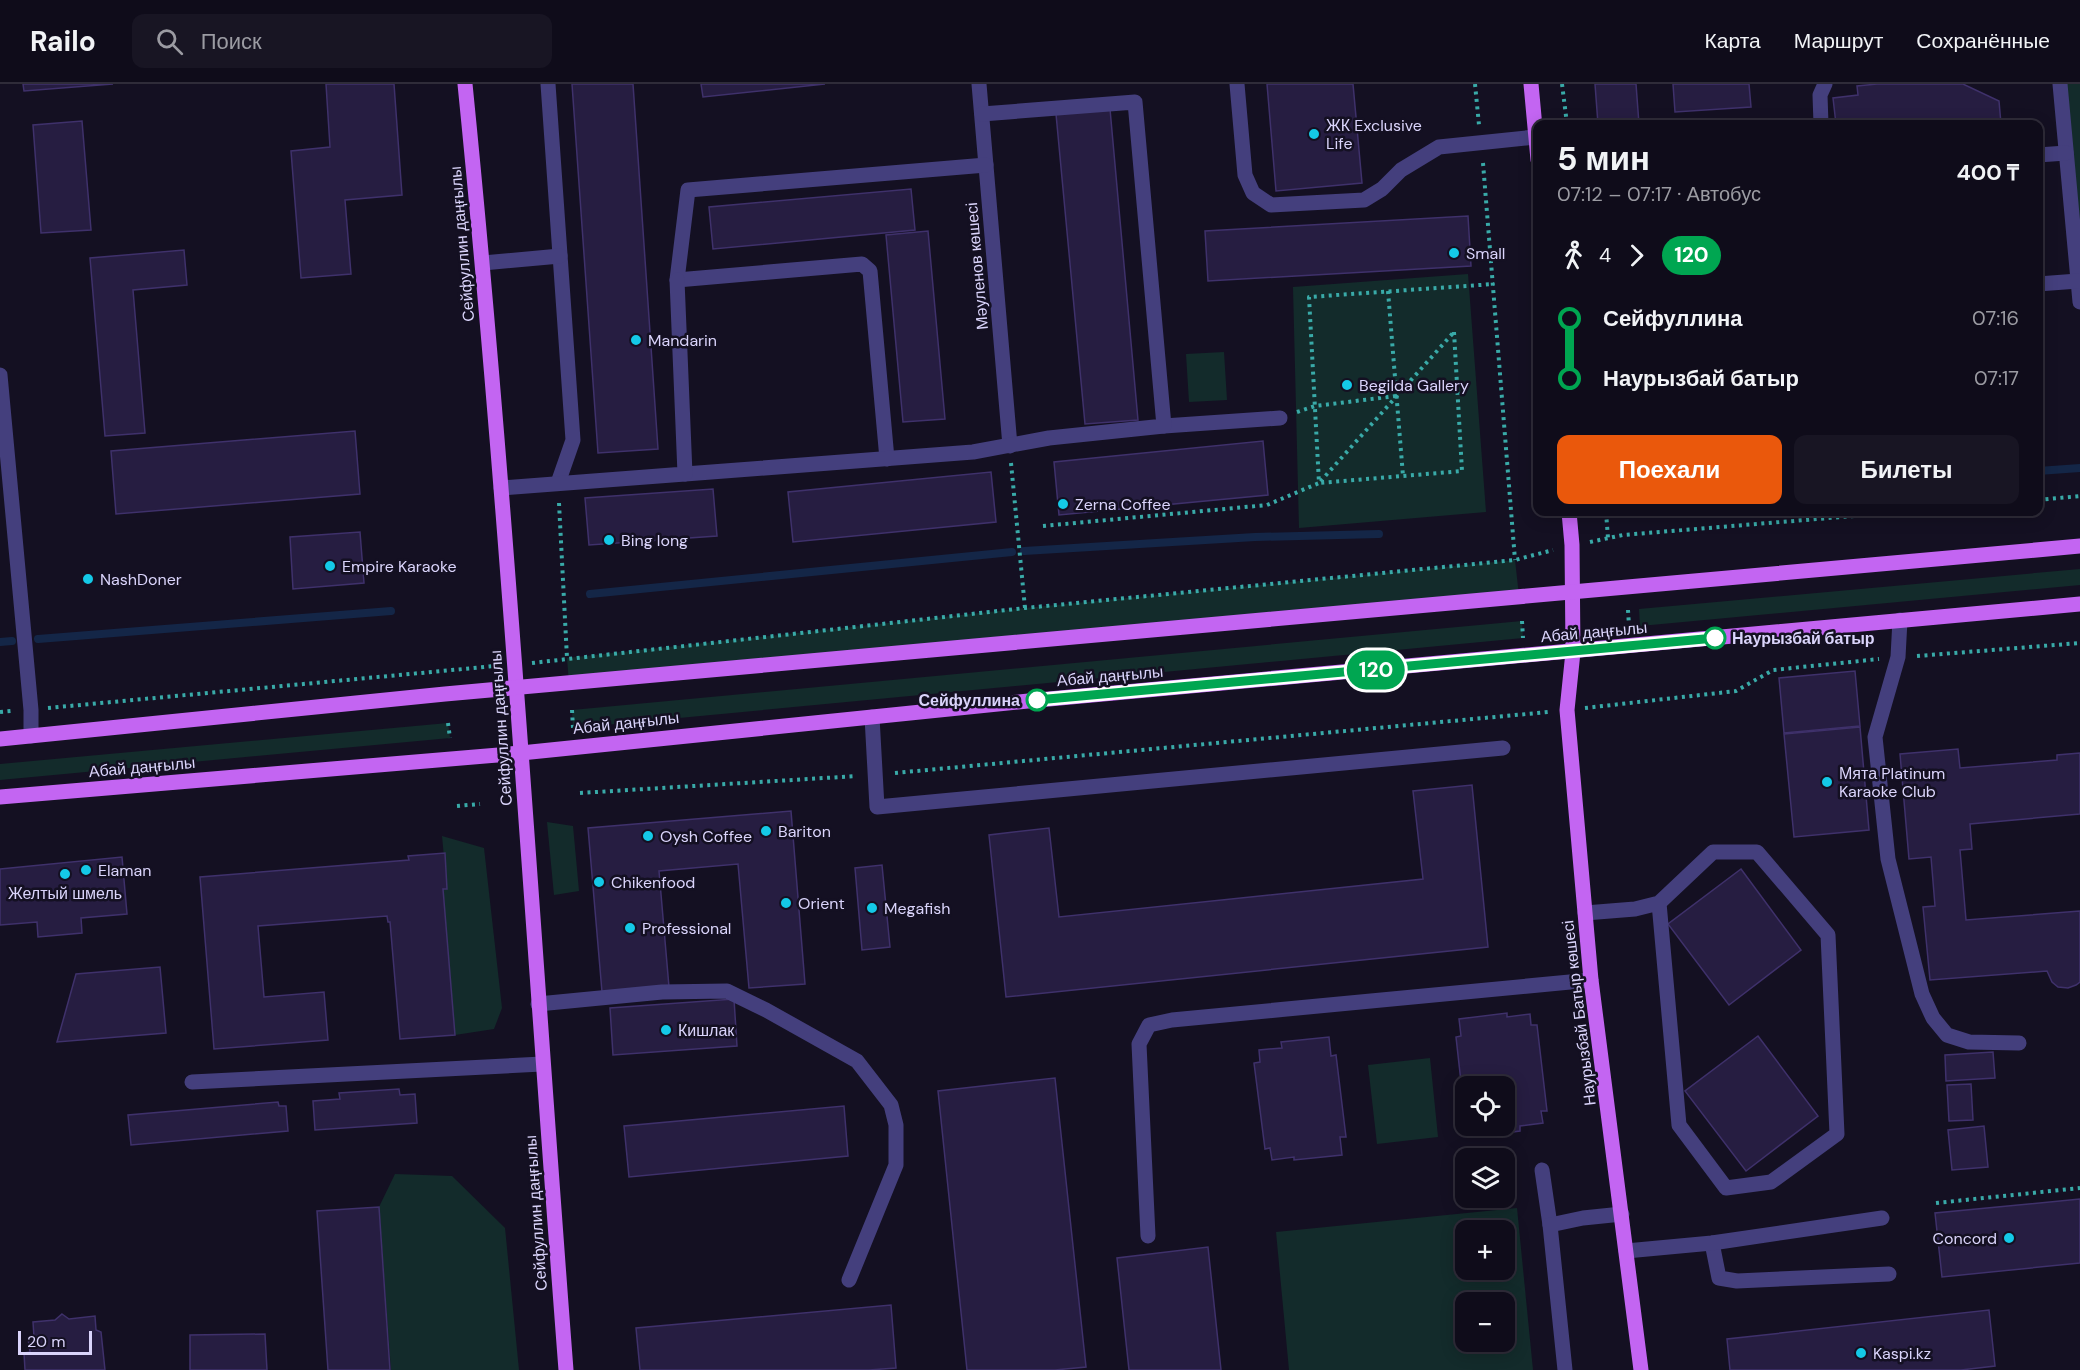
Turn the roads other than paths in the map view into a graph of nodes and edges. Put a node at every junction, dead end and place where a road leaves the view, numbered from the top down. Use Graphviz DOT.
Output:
graph roads {
  1 [pos="465,84"];
  2 [pos="548,84"];
  3 [pos="979,84"];
  4 [pos="1237,84"];
  5 [pos="1531,84"];
  6 [pos="1825,84"];
  7 [pos="2060,84"];
  8 [pos="982,114"];
  9 [pos="1534,120"];
  10 [pos="1821,120"];
  11 [pos="1533,137"];
  12 [pos="2066,153"];
  13 [pos="2043,155"];
  14 [pos="986,165"];
  15 [pos="560,256"];
  16 [pos="483,263"];
  17 [pos="677,280"];
  18 [pos="2078,281"];
  19 [pos="2043,284"];
  20 [pos="2080,302"];
  21 [pos="0,375"];
  22 [pos="1280,418"];
  23 [pos="1164,426"];
  24 [pos="1010,446"];
  25 [pos="887,459"];
  26 [pos="685,474"];
  27 [pos="558,483"];
  28 [pos="501,488"];
  29 [pos="1569,516"];
  30 [pos="2080,546"];
  31 [pos="1572,591"];
  32 [pos="2080,604"];
  33 [pos="1900,620"];
  34 [pos="1573,652"];
  35 [pos="516,688"];
  36 [pos="872,717"];
  37 [pos="31,736"];
  38 [pos="0,739"];
  39 [pos="1503,748"];
  40 [pos="521,753"];
  41 [pos="0,797"];
  42 [pos="1659,903"];
  43 [pos="1585,913"];
  44 [pos="1591,980"];
  45 [pos="538,1004"];
  46 [pos="2019,1043"];
  47 [pos="542,1064"];
  48 [pos="192,1082"];
  49 [pos="1542,1170"];
  50 [pos="1622,1214"];
  51 [pos="1882,1218"];
  52 [pos="1550,1225"];
  53 [pos="1148,1236"];
  54 [pos="1712,1243"];
  55 [pos="1626,1251"];
  56 [pos="1889,1274"];
  57 [pos="849,1280"];
  58 [pos="566,1370"];
  59 [pos="1565,1370"];
  60 [pos="1641,1370"];
  1 -- 16 [label="main road, Сейфуллин даңғылы"];
  2 -- 15 [label="street"];
  3 -- 8 [label="street, Мәуленов көшесі"];
  4 -- 11 [label="street"];
  5 -- 9 [label="main road"];
  6 -- 10 [label="street"];
  7 -- 12 [label="street"];
  8 -- 14 [label="street, Мәуленов көшесі"];
  8 -- 23 [label="street"];
  12 -- 13 [label="street"];
  12 -- 18 [label="street"];
  14 -- 17 [label="street"];
  14 -- 24 [label="street, Мәуленов көшесі"];
  15 -- 16 [label="street"];
  15 -- 27 [label="street"];
  16 -- 28 [label="main road, Сейфуллин даңғылы"];
  17 -- 25 [label="street"];
  17 -- 26 [label="street"];
  18 -- 19 [label="street"];
  18 -- 20 [label="street"];
  21 -- 37 [label="street"];
  22 -- 23 [label="street"];
  23 -- 24 [label="street"];
  24 -- 25 [label="street"];
  25 -- 26 [label="street"];
  26 -- 27 [label="street"];
  27 -- 28 [label="street"];
  28 -- 35 [label="main road, Сейфуллин даңғылы"];
  29 -- 31 [label="main road"];
  30 -- 31 [label="main road"];
  31 -- 34 [label="main road"];
  31 -- 35 [label="main road"];
  32 -- 33 [label="main road, Абай даңғылы"];
  33 -- 34 [label="main road, Абай даңғылы"];
  33 -- 46 [label="street"];
  34 -- 36 [label="main road, Абай даңғылы"];
  34 -- 43 [label="main road, Наурызбай Батыр көшесі"];
  35 -- 37 [label="main road"];
  35 -- 40 [label="main road, Сейфуллин даңғылы"];
  36 -- 39 [label="street"];
  36 -- 40 [label="main road, Абай даңғылы"];
  37 -- 38 [label="main road"];
  40 -- 41 [label="main road, Абай даңғылы"];
  40 -- 45 [label="main road, Сейфуллин даңғылы"];
  42 -- 42 [label="street"];
  42 -- 43 [label="street"];
  43 -- 44 [label="main road, Наурызбай Батыр көшесі"];
  44 -- 50 [label="main road, Наурызбай Батыр көшесі"];
  44 -- 53 [label="street"];
  45 -- 47 [label="main road, Сейфуллин даңғылы"];
  45 -- 57 [label="street"];
  47 -- 48 [label="street"];
  47 -- 58 [label="main road, Сейфуллин даңғылы"];
  49 -- 52 [label="street"];
  50 -- 52 [label="street"];
  50 -- 55 [label="main road, Наурызбай Батыр көшесі"];
  51 -- 54 [label="street"];
  52 -- 59 [label="street"];
  54 -- 55 [label="street"];
  54 -- 56 [label="street"];
  55 -- 60 [label="main road, Наурызбай Батыр көшесі"];
}
